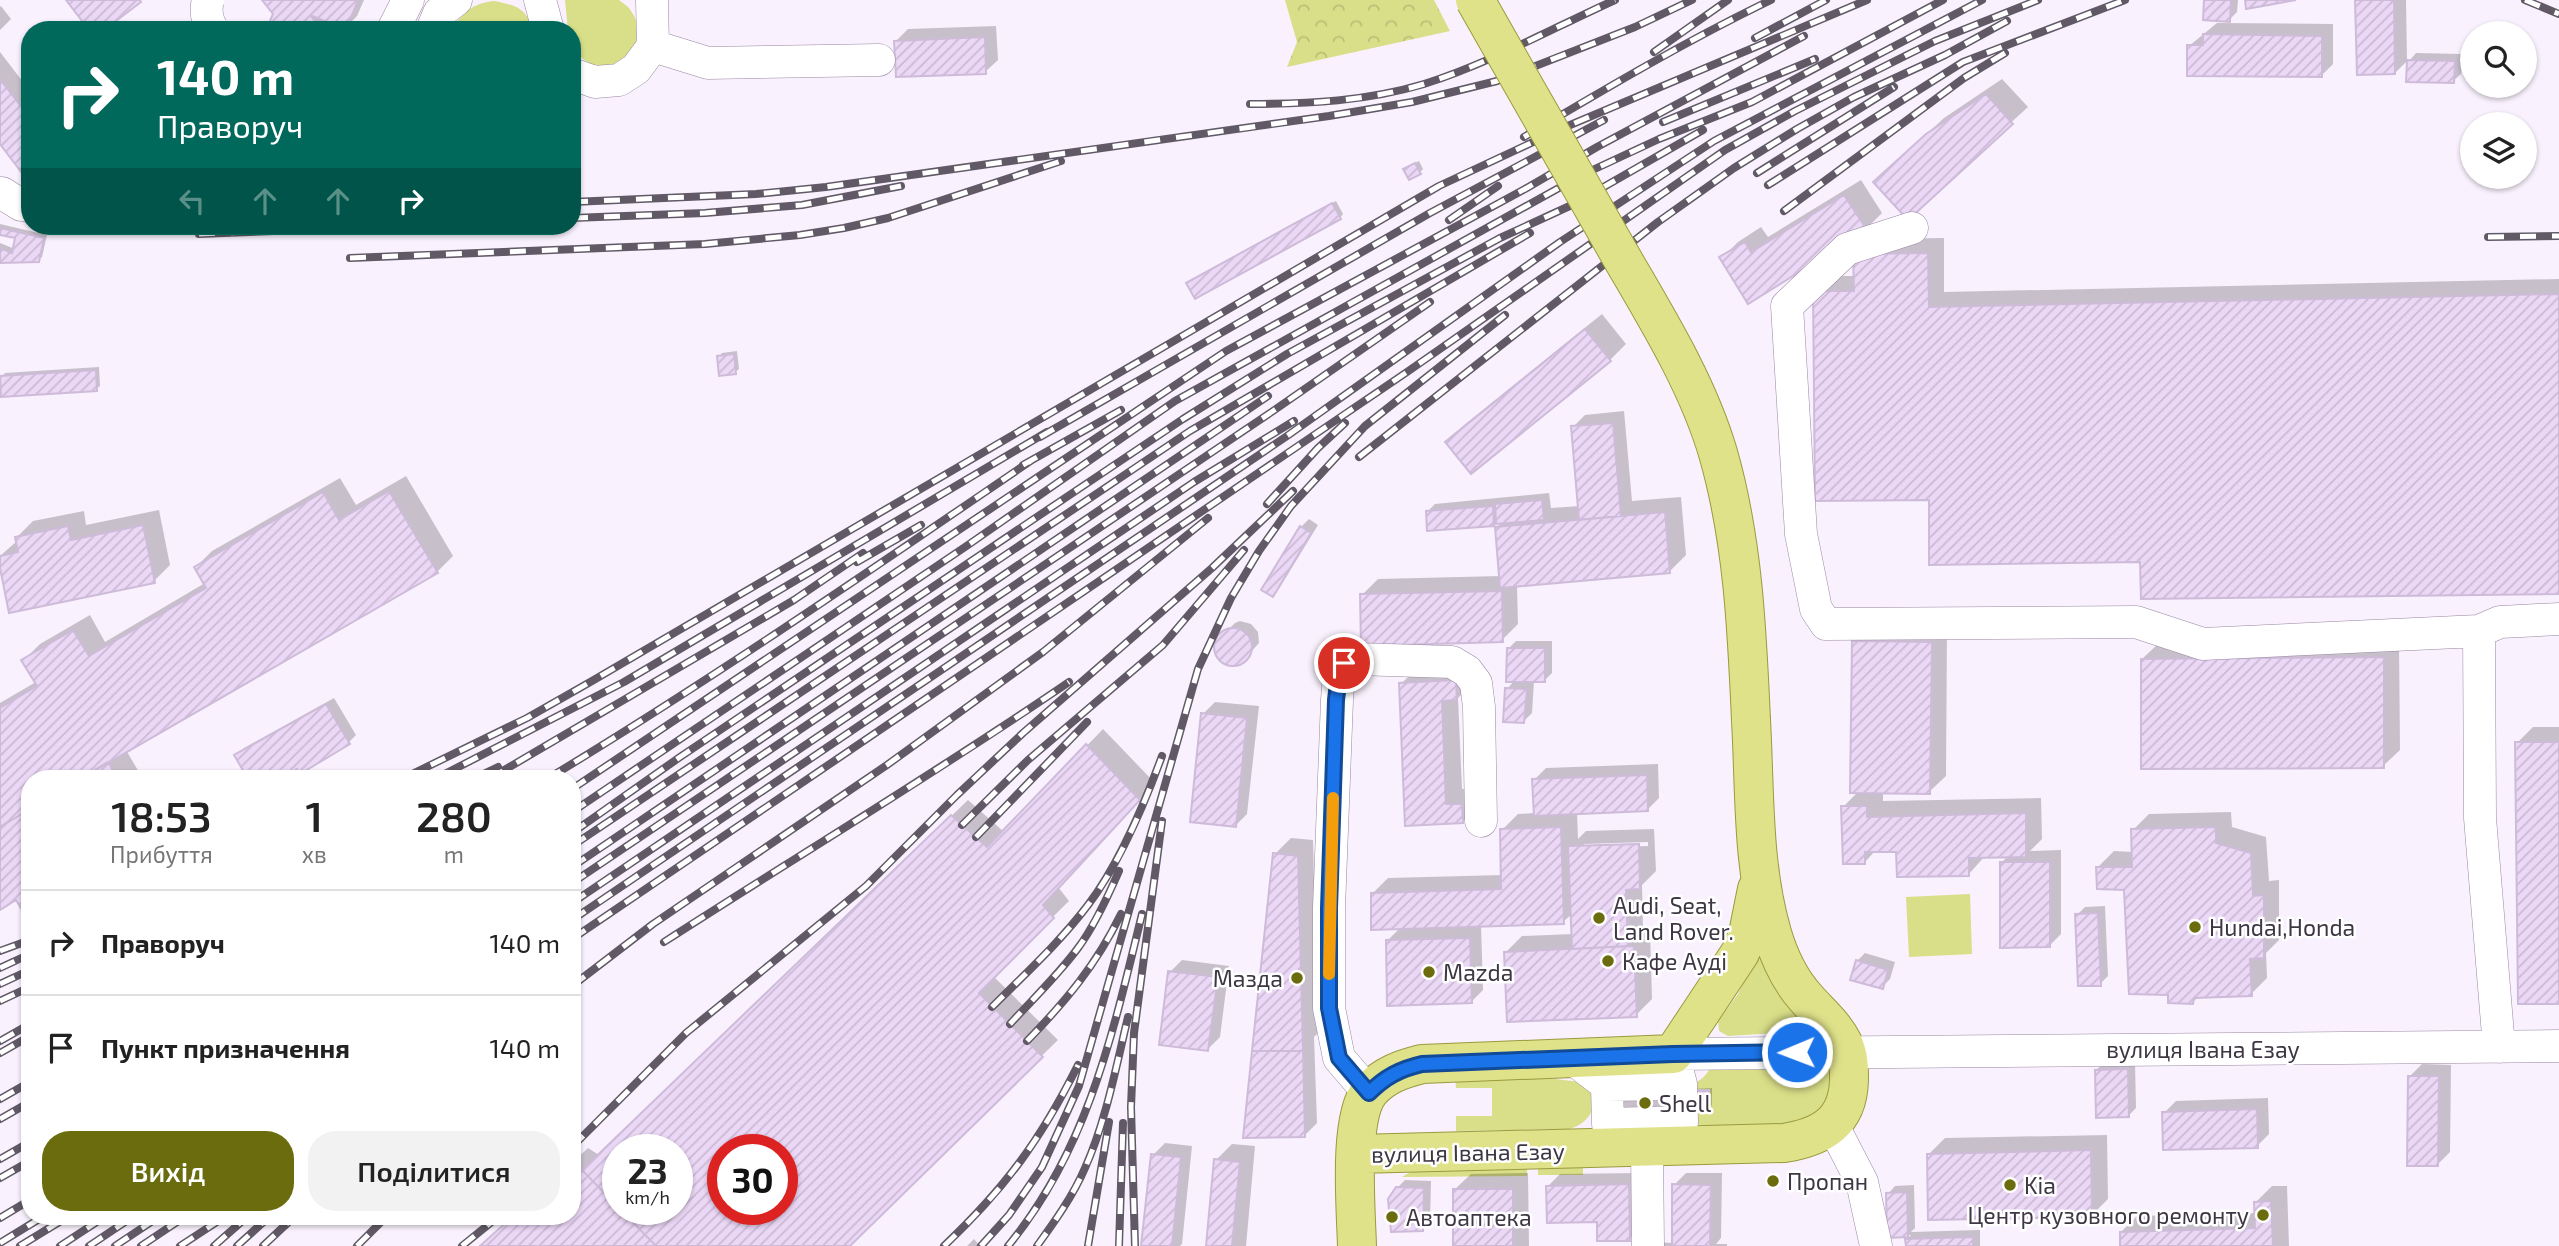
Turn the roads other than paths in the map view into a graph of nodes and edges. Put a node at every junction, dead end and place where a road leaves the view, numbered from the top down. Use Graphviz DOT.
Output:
graph roads {
  1 [pos="208,0"];
  2 [pos="408,0"];
  3 [pos="456,0"];
  4 [pos="539,0"];
  5 [pos="652,0"];
  6 [pos="1475,0"];
  7 [pos="200,21"];
  8 [pos="208,21"];
  9 [pos="398,21"];
  10 [pos="436,21"];
  11 [pos="545,21"];
  12 [pos="653,46"];
  13 [pos="880,60"];
  14 [pos="581,77"];
  15 [pos="1912,228"];
  16 [pos="2559,619"];
  17 [pos="2479,631"];
  18 [pos="1481,821"];
  19 [pos="1759,874"];
  20 [pos="2559,1046"];
  21 [pos="2499,1047"];
  22 [pos="1846,1051"];
  23 [pos="1677,1069"];
  24 [pos="1616,1071"];
  25 [pos="1369,1093"];
  26 [pos="1832,1124"];
  27 [pos="1690,1134"];
  28 [pos="1596,1137"];
  29 [pos="1647,1147"];
  30 [pos="1356,1154"];
  31 [pos="1357,1246"];
  32 [pos="1648,1246"];
  33 [pos="1877,1246"];
  1 -- 7 [label="street"];
  1 -- 8 [label="street, bridge"];
  2 -- 9 [label="street"];
  3 -- 10 [label="street"];
  4 -- 11 [label="street"];
  5 -- 12 [label="street"];
  6 -- 19 [label="main road, bridge"];
  12 -- 13 [label="street"];
  12 -- 14 [label="street"];
  15 -- 17 [label="street"];
  16 -- 17 [label="street"];
  17 -- 21 [label="street"];
  18 -- 25 [label="street"];
  19 -- 22 [label="main road"];
  19 -- 23 [label="main road"];
  20 -- 21 [label="street, вулиця Івана Езау"];
  21 -- 22 [label="street, вулиця Івана Езау"];
  22 -- 23 [label="street, вулиця Івана Езау"];
  22 -- 26 [label="main road"];
  23 -- 24 [label="main road, вулиця Івана Езау"];
  23 -- 27 [label="street"];
  24 -- 25 [label="main road, вулиця Івана Езау"];
  24 -- 28 [label="street"];
  25 -- 30 [label="main road, вулиця Івана Езау"];
  26 -- 27 [label="main road, вулиця Івана Езау"];
  26 -- 33 [label="street"];
  27 -- 28 [label="street"];
  27 -- 29 [label="main road, вулиця Івана Езау"];
  28 -- 29 [label="main road, вулиця Івана Езау"];
  28 -- 30 [label="main road, вулиця Івана Езау"];
  29 -- 32 [label="street"];
  30 -- 31 [label="main road"];
}
